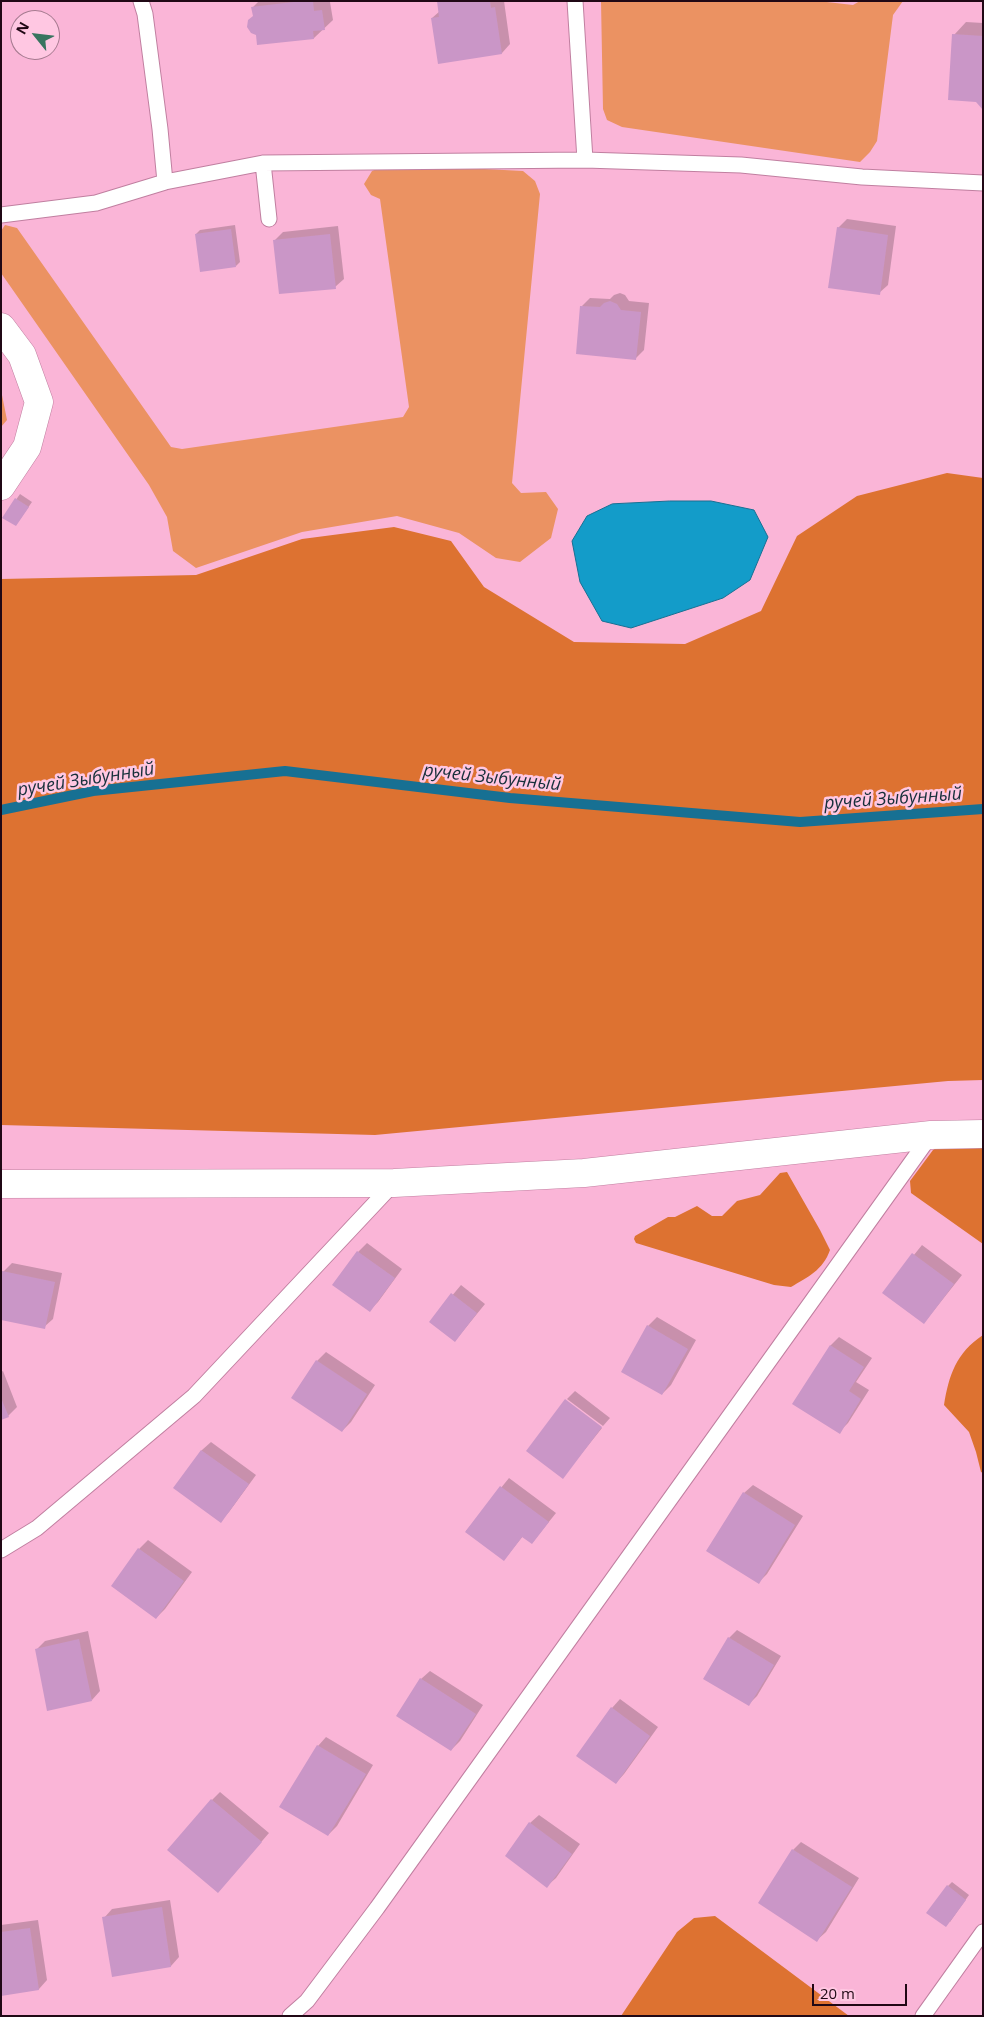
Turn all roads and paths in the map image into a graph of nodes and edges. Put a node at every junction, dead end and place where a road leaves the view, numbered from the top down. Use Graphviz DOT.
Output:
graph roads {
  1 [pos="141,1"];
  2 [pos="575,1"];
  3 [pos="586,160"];
  4 [pos="263,163"];
  5 [pos="165,182"];
  6 [pos="983,183"];
  7 [pos="1,215"];
  8 [pos="269,218"];
  9 [pos="1,327"];
  10 [pos="1,486"];
  11 [pos="983,1134"];
  12 [pos="931,1135"];
  13 [pos="394,1183"];
  14 [pos="1,1184"];
  15 [pos="1,1550"];
  16 [pos="983,1932"];
  17 [pos="290,2016"];
  18 [pos="923,2016"];
  1 -- 5 [label="lane"];
  2 -- 3 [label="lane"];
  3 -- 4 [label="lane"];
  3 -- 6 [label="lane"];
  4 -- 5 [label="lane"];
  4 -- 8 [label="lane"];
  5 -- 7 [label="lane"];
  9 -- 10 [label="street"];
  11 -- 12 [label="street"];
  12 -- 13 [label="street"];
  12 -- 17 [label="lane"];
  13 -- 14 [label="street"];
  13 -- 15 [label="lane"];
  16 -- 18 [label="lane"];
}
